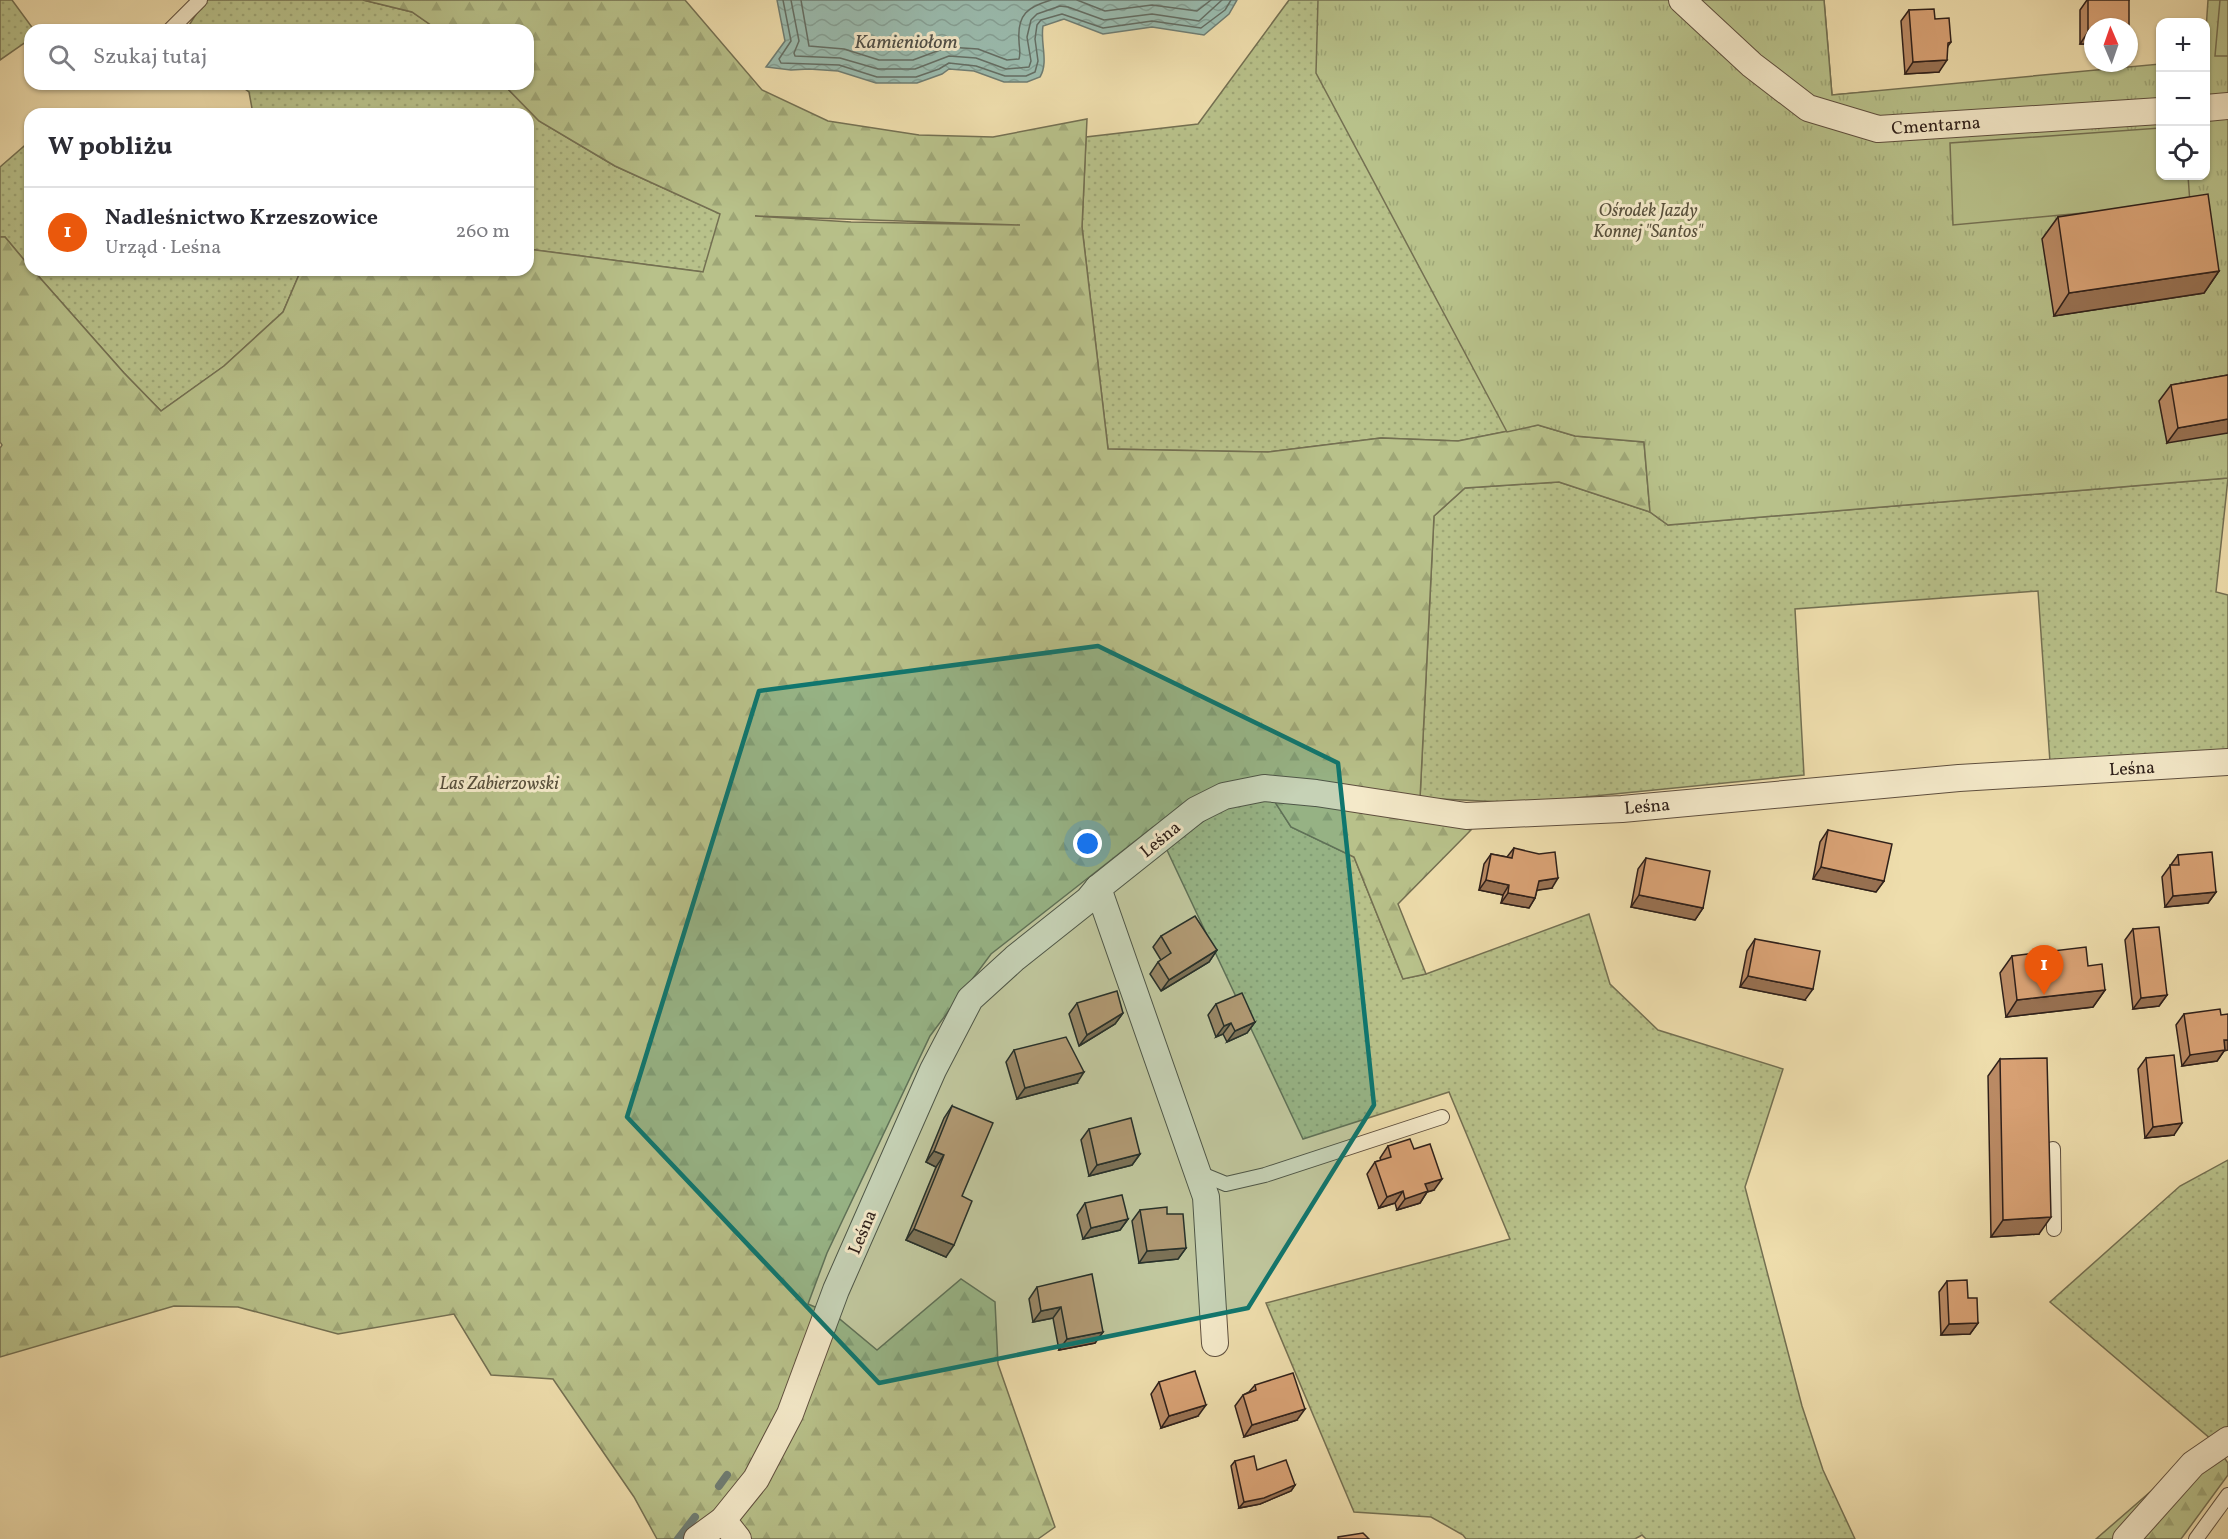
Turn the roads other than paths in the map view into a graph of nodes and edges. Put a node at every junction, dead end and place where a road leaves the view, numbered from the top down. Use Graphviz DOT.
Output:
graph roads {
  1 [pos="200,0"];
  2 [pos="1682,0"];
  3 [pos="176,24"];
  4 [pos="2228,106"];
  5 [pos="2210,108"];
  6 [pos="2156,111"];
  7 [pos="2228,762"];
  8 [pos="1098,888"];
  9 [pos="1442,1118"];
  10 [pos="2053,1149"];
  11 [pos="1199,1173"];
  12 [pos="2054,1229"];
  13 [pos="1215,1343"];
  14 [pos="2228,1440"];
  15 [pos="2228,1495"];
  16 [pos="730,1529"];
  17 [pos="697,1539"];
  18 [pos="2126,1539"];
  19 [pos="2196,1539"];
  1 -- 3 [label="lane"];
  2 -- 6 [label="street, Cmentarna"];
  4 -- 5 [label="street"];
  7 -- 8 [label="street, Leśna"];
  8 -- 11 [label="street"];
  8 -- 16 [label="street, Leśna"];
  9 -- 11 [label="lane"];
  10 -- 12 [label="lane"];
  11 -- 13 [label="street"];
  14 -- 18 [label="street"];
  15 -- 19 [label="lane"];
  16 -- 17 [label="street, Leśna"];
}
